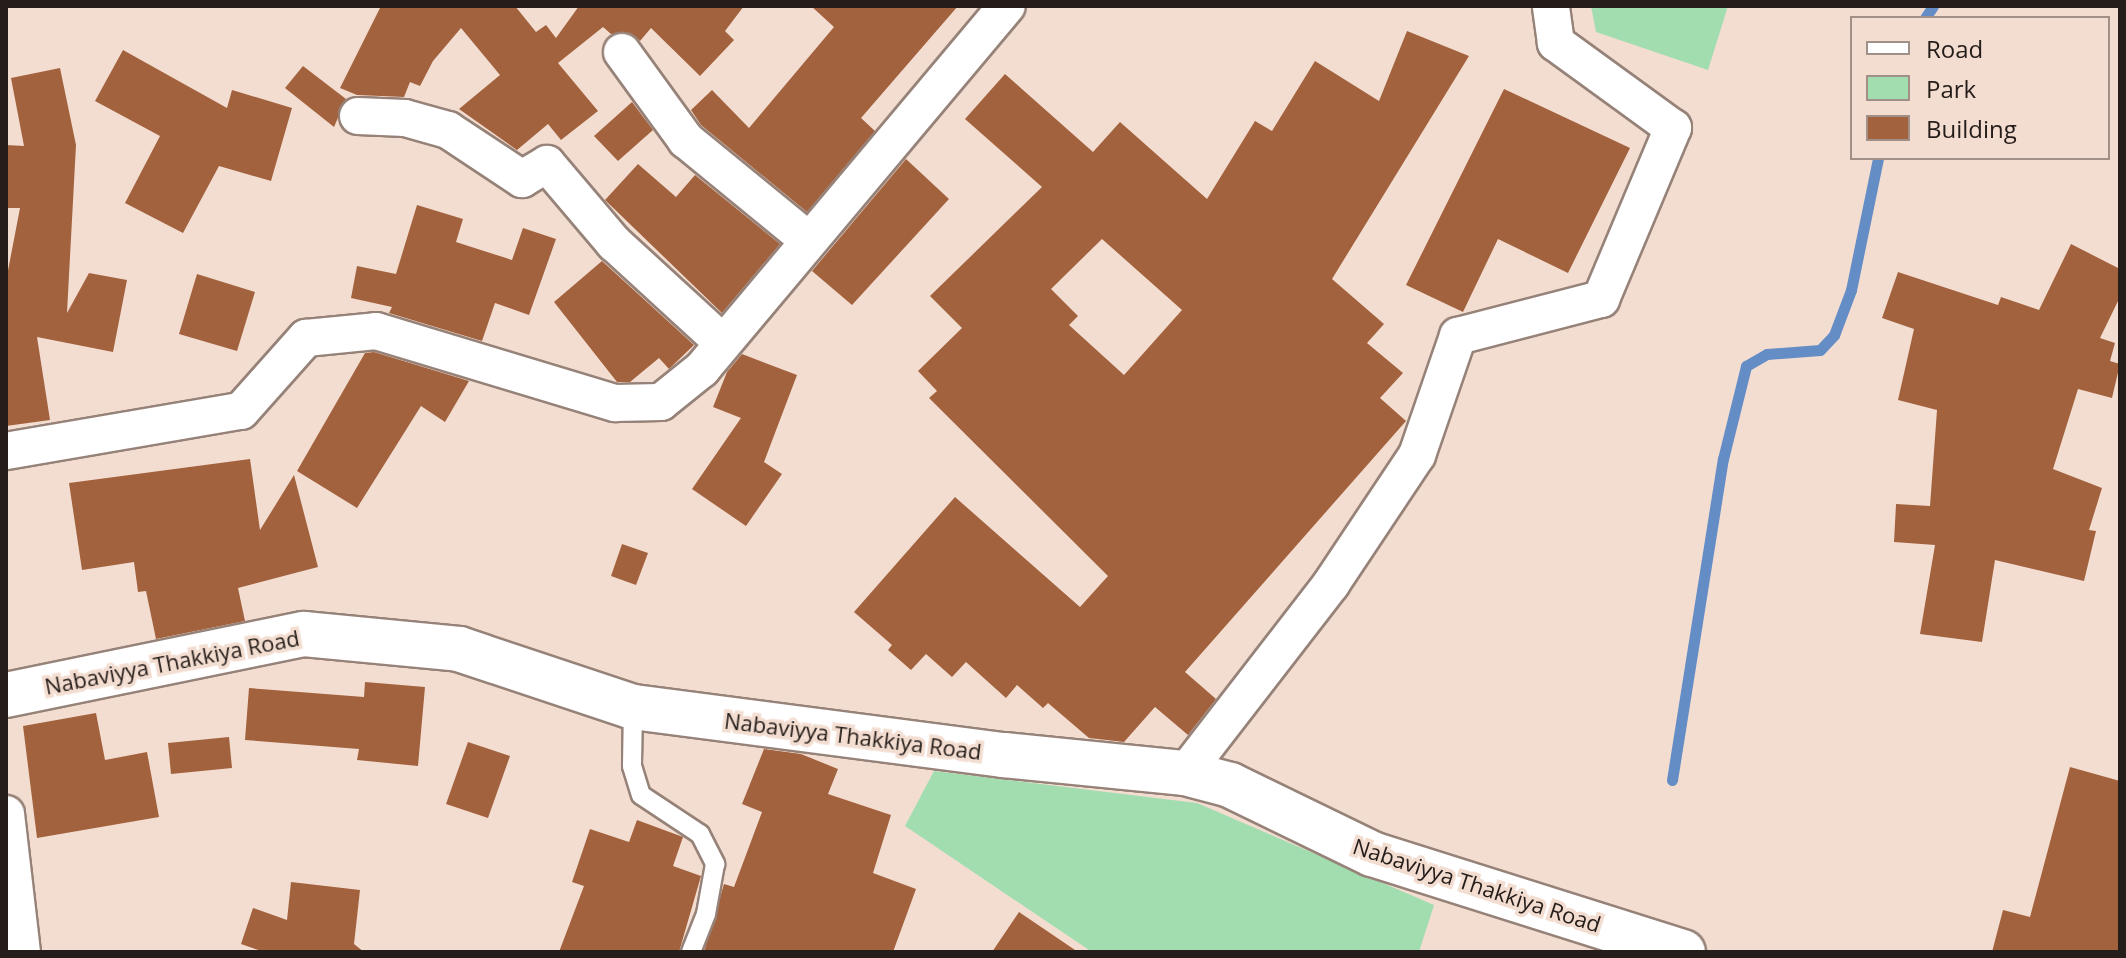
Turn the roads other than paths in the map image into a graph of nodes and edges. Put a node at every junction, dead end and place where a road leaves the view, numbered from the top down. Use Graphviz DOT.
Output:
graph roads {
  1 [pos="1007,6"];
  2 [pos="1551,6"];
  3 [pos="622,52"];
  4 [pos="358,116"];
  5 [pos="807,239"];
  6 [pos="722,342"];
  7 [pos="6,451"];
  8 [pos="6,695"];
  9 [pos="633,707"];
  10 [pos="1185,773"];
  11 [pos="6,814"];
  12 [pos="20,950"];
  13 [pos="691,952"];
  14 [pos="1683,952"];
  1 -- 5 [label="street"];
  2 -- 10 [label="street"];
  3 -- 5 [label="street"];
  4 -- 6 [label="street"];
  5 -- 6 [label="street"];
  6 -- 7 [label="street"];
  8 -- 9 [label="street, Nabaviyya Thakkiya Road"];
  9 -- 10 [label="street, Nabaviyya Thakkiya Road"];
  9 -- 13 [label="lane"];
  10 -- 14 [label="street, Nabaviyya Thakkiya Road"];
  11 -- 12 [label="street"];
}
